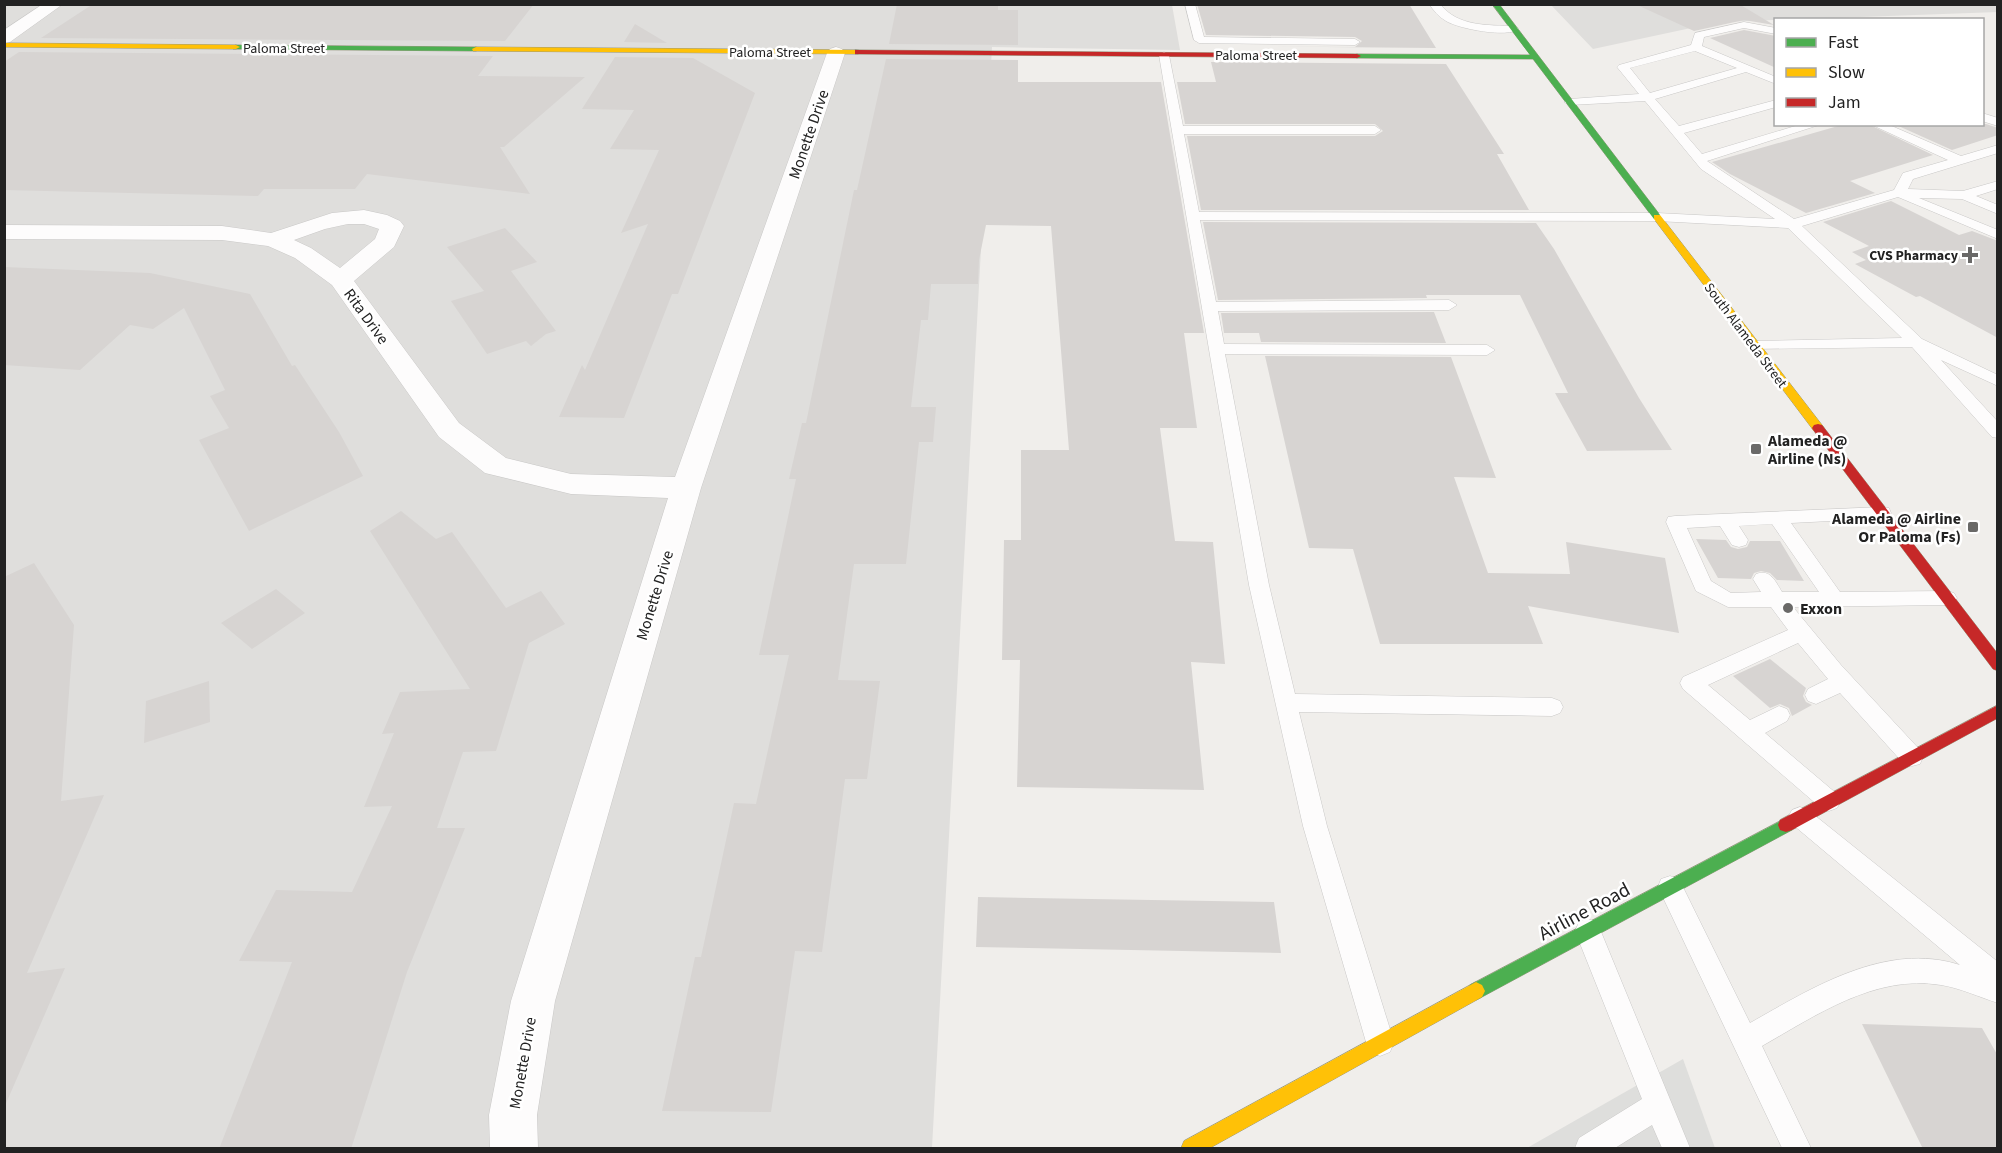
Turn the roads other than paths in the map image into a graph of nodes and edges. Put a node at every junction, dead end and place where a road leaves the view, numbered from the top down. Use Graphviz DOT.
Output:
graph roads {
  1 [pos="55,4"];
  2 [pos="1190,4"];
  3 [pos="1434,4"];
  4 [pos="1495,4"];
  5 [pos="1514,29"];
  6 [pos="1774,31"];
  7 [pos="4,38"];
  8 [pos="1236,40"];
  9 [pos="1356,42"];
  10 [pos="4,45"];
  11 [pos="1696,47"];
  12 [pos="836,53"];
  13 [pos="1164,55"];
  14 [pos="1240,55"];
  15 [pos="1535,57"];
  16 [pos="1746,69"];
  17 [pos="1774,80"];
  18 [pos="1648,97"];
  19 [pos="1570,102"];
  20 [pos="1774,104"];
  21 [pos="1984,116"];
  22 [pos="1998,123"];
  23 [pos="1809,126"];
  24 [pos="1881,126"];
  25 [pos="1178,130"];
  26 [pos="1376,130"];
  27 [pos="1676,131"];
  28 [pos="1998,149"];
  29 [pos="1700,159"];
  30 [pos="1960,160"];
  31 [pos="1998,185"];
  32 [pos="1899,193"];
  33 [pos="1964,195"];
  34 [pos="1998,210"];
  35 [pos="1934,211"];
  36 [pos="1193,216"];
  37 [pos="1657,217"];
  38 [pos="1792,224"];
  39 [pos="4,232"];
  40 [pos="1964,233"];
  41 [pos="1998,235"];
  42 [pos="273,240"];
  43 [pos="341,280"];
  44 [pos="1449,304"];
  45 [pos="1209,307"];
  46 [pos="1916,342"];
  47 [pos="1755,346"];
  48 [pos="1216,349"];
  49 [pos="1487,350"];
  50 [pos="1998,381"];
  51 [pos="1998,433"];
  52 [pos="686,488"];
  53 [pos="1882,513"];
  54 [pos="1777,518"];
  55 [pos="1725,519"];
  56 [pos="1739,540"];
  57 [pos="1763,579"];
  58 [pos="1947,598"];
  59 [pos="1835,599"];
  60 [pos="1776,600"];
  61 [pos="1802,632"];
  62 [pos="1998,665"];
  63 [pos="1843,681"];
  64 [pos="1816,695"];
  65 [pos="1286,703"];
  66 [pos="1552,707"];
  67 [pos="1998,711"];
  68 [pos="1779,715"];
  69 [pos="1748,732"];
  70 [pos="1912,757"];
  71 [pos="1829,801"];
  72 [pos="1800,817"];
  73 [pos="1670,887"];
  74 [pos="1588,930"];
  75 [pos="1998,979"];
  76 [pos="1998,990"];
  77 [pos="1745,1041"];
  78 [pos="1380,1042"];
  79 [pos="1658,1105"];
  80 [pos="514,1149"];
  81 [pos="1191,1149"];
  82 [pos="1589,1149"];
  83 [pos="1676,1149"];
  84 [pos="1797,1149"];
  1 -- 7 [label="street"];
  2 -- 8 [label="lane"];
  3 -- 5 [label="lane"];
  4 -- 5 [label="street, South Alameda Street"];
  5 -- 15 [label="street, South Alameda Street"];
  6 -- 11 [label="lane"];
  8 -- 9 [label="lane"];
  8 -- 14 [label="lane"];
  10 -- 12 [label="street, Paloma Street"];
  11 -- 16 [label="lane"];
  11 -- 18 [label="lane"];
  12 -- 13 [label="street, Paloma Street"];
  12 -- 52 [label="street, Monette Drive"];
  13 -- 14 [label="street, Paloma Street"];
  13 -- 25 [label="lane"];
  14 -- 15 [label="street, Paloma Street"];
  15 -- 19 [label="street, South Alameda Street"];
  16 -- 17 [label="lane"];
  16 -- 18 [label="lane"];
  18 -- 19 [label="lane"];
  18 -- 27 [label="lane"];
  19 -- 37 [label="street, South Alameda Street"];
  20 -- 27 [label="lane"];
  21 -- 22 [label="lane"];
  23 -- 29 [label="lane"];
  24 -- 30 [label="lane"];
  25 -- 26 [label="lane"];
  25 -- 36 [label="lane"];
  27 -- 29 [label="lane"];
  28 -- 30 [label="lane"];
  29 -- 38 [label="lane"];
  30 -- 32 [label="lane"];
  31 -- 33 [label="lane"];
  32 -- 33 [label="lane"];
  32 -- 35 [label="lane"];
  32 -- 38 [label="lane"];
  33 -- 34 [label="lane"];
  35 -- 40 [label="lane"];
  35 -- 41 [label="lane"];
  36 -- 37 [label="lane"];
  36 -- 45 [label="lane"];
  37 -- 38 [label="lane"];
  37 -- 47 [label="street, South Alameda Street"];
  38 -- 46 [label="lane"];
  39 -- 42 [label="street, Rita Drive"];
  42 -- 43 [label="street, Rita Drive"];
  42 -- 43 [label="street"];
  43 -- 52 [label="street, Rita Drive"];
  44 -- 45 [label="lane"];
  45 -- 48 [label="lane"];
  46 -- 47 [label="lane"];
  46 -- 50 [label="lane"];
  46 -- 51 [label="lane"];
  47 -- 53 [label="street, South Alameda Street"];
  48 -- 49 [label="lane"];
  48 -- 65 [label="lane"];
  52 -- 80 [label="street, Monette Drive"];
  53 -- 54 [label="lane"];
  53 -- 58 [label="street, South Alameda Street"];
  54 -- 55 [label="lane"];
  54 -- 59 [label="lane"];
  55 -- 56 [label="lane"];
  55 -- 60 [label="lane"];
  57 -- 60 [label="lane"];
  58 -- 59 [label="lane"];
  58 -- 62 [label="street, South Alameda Street"];
  59 -- 60 [label="lane"];
  60 -- 61 [label="lane"];
  61 -- 63 [label="lane"];
  61 -- 69 [label="lane"];
  63 -- 64 [label="lane"];
  63 -- 70 [label="lane"];
  65 -- 66 [label="lane"];
  65 -- 78 [label="lane"];
  67 -- 70 [label="street, Airline Road"];
  68 -- 69 [label="lane"];
  69 -- 71 [label="lane"];
  70 -- 71 [label="street, Airline Road"];
  71 -- 72 [label="street, Airline Road"];
  72 -- 73 [label="street, Airline Road"];
  72 -- 75 [label="lane"];
  73 -- 74 [label="street, Airline Road"];
  73 -- 77 [label="lane"];
  74 -- 78 [label="street, Airline Road"];
  74 -- 79 [label="lane"];
  76 -- 77 [label="lane"];
  77 -- 84 [label="lane"];
  78 -- 81 [label="street, Airline Road"];
  79 -- 82 [label="lane"];
  79 -- 83 [label="lane"];
}
